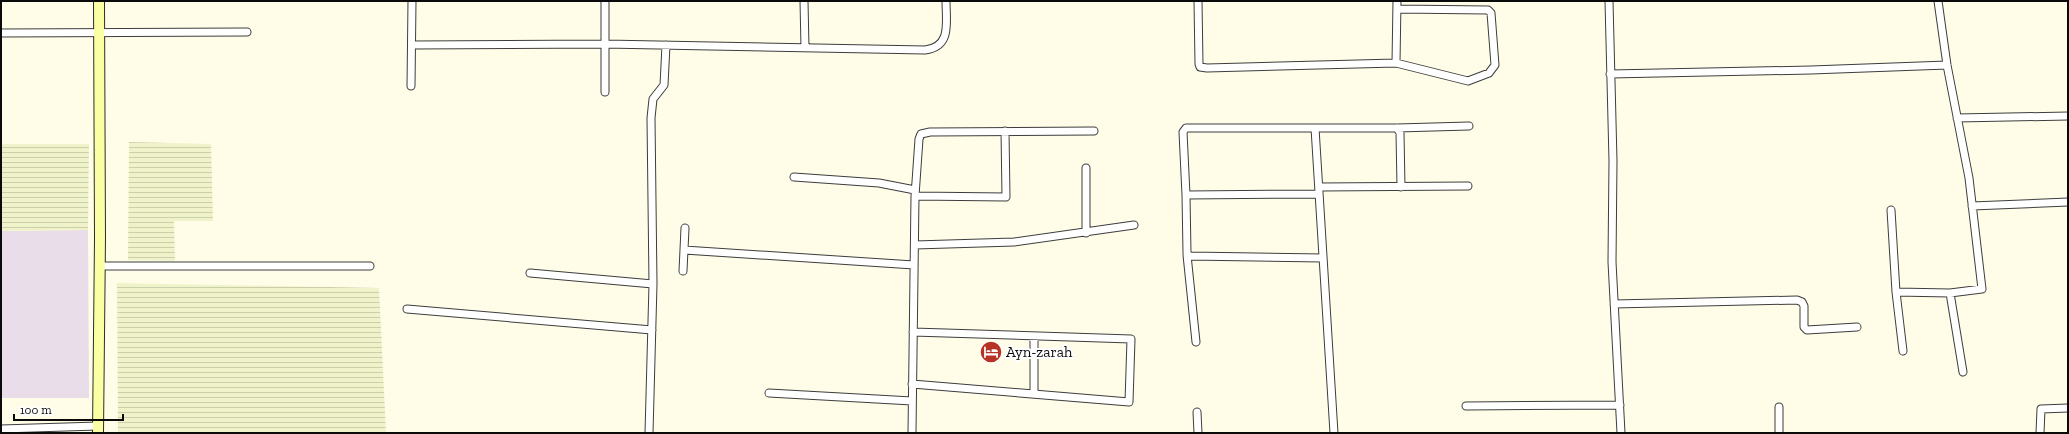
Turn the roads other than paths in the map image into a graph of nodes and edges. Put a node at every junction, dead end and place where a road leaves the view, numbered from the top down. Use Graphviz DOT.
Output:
graph roads {
  1 [pos="99,1"];
  2 [pos="412,1"];
  3 [pos="605,1"];
  4 [pos="804,1"];
  5 [pos="946,1"];
  6 [pos="1198,1"];
  7 [pos="1397,1"];
  8 [pos="1609,1"];
  9 [pos="1938,1"];
  10 [pos="1397,9"];
  11 [pos="99,32"];
  12 [pos="247,32"];
  13 [pos="1,33"];
  14 [pos="605,44"];
  15 [pos="412,45"];
  16 [pos="666,45"];
  17 [pos="805,48"];
  18 [pos="1396,63"];
  19 [pos="1947,65"];
  20 [pos="1610,74"];
  21 [pos="411,86"];
  22 [pos="606,92"];
  23 [pos="2068,116"];
  24 [pos="1957,118"];
  25 [pos="1468,126"];
  26 [pos="1315,128"];
  27 [pos="1397,128"];
  28 [pos="1005,131"];
  29 [pos="1094,131"];
  30 [pos="1086,168"];
  31 [pos="794,177"];
  32 [pos="1468,186"];
  33 [pos="1401,187"];
  34 [pos="1319,190"];
  35 [pos="915,193"];
  36 [pos="1186,195"];
  37 [pos="2068,202"];
  38 [pos="1972,206"];
  39 [pos="1891,210"];
  40 [pos="1134,225"];
  41 [pos="685,228"];
  42 [pos="1086,233"];
  43 [pos="914,245"];
  44 [pos="684,250"];
  45 [pos="1187,254"];
  46 [pos="1323,258"];
  47 [pos="914,265"];
  48 [pos="100,266"];
  49 [pos="370,266"];
  50 [pos="683,271"];
  51 [pos="530,273"];
  52 [pos="653,284"];
  53 [pos="1896,292"];
  54 [pos="1950,293"];
  55 [pos="1614,304"];
  56 [pos="408,309"];
  57 [pos="1857,327"];
  58 [pos="652,330"];
  59 [pos="913,332"];
  60 [pos="1034,336"];
  61 [pos="1196,342"];
  62 [pos="1903,351"];
  63 [pos="1963,372"];
  64 [pos="912,384"];
  65 [pos="769,393"];
  66 [pos="1034,394"];
  67 [pos="912,401"];
  68 [pos="1620,405"];
  69 [pos="1466,406"];
  70 [pos="1779,407"];
  71 [pos="2068,408"];
  72 [pos="1197,412"];
  73 [pos="1,429"];
  74 [pos="98,429"];
  75 [pos="649,433"];
  76 [pos="912,433"];
  77 [pos="1198,433"];
  78 [pos="1334,433"];
  79 [pos="1621,433"];
  80 [pos="1779,433"];
  81 [pos="2040,433"];
  1 -- 11 [label="main road"];
  2 -- 15 [label="street"];
  3 -- 14 [label="street"];
  4 -- 17 [label="street"];
  5 -- 17 [label="street"];
  6 -- 18 [label="street"];
  7 -- 10 [label="street"];
  8 -- 20 [label="street"];
  9 -- 19 [label="street"];
  10 -- 18 [label="street"];
  10 -- 18 [label="street"];
  11 -- 12 [label="street"];
  11 -- 13 [label="street"];
  11 -- 48 [label="main road"];
  14 -- 15 [label="street"];
  14 -- 16 [label="street"];
  14 -- 22 [label="street"];
  15 -- 21 [label="street"];
  16 -- 17 [label="street"];
  16 -- 52 [label="street"];
  19 -- 20 [label="street"];
  19 -- 24 [label="street"];
  20 -- 55 [label="street"];
  23 -- 24 [label="street"];
  24 -- 38 [label="street"];
  25 -- 27 [label="street"];
  26 -- 27 [label="street"];
  26 -- 34 [label="street"];
  26 -- 36 [label="street"];
  27 -- 33 [label="street"];
  28 -- 29 [label="street"];
  28 -- 35 [label="street"];
  28 -- 35 [label="street"];
  30 -- 42 [label="street"];
  31 -- 35 [label="street"];
  32 -- 33 [label="street"];
  33 -- 34 [label="street"];
  34 -- 36 [label="street"];
  34 -- 46 [label="street"];
  35 -- 43 [label="street"];
  36 -- 45 [label="street"];
  37 -- 38 [label="street"];
  38 -- 54 [label="street"];
  39 -- 53 [label="street"];
  40 -- 42 [label="street"];
  41 -- 44 [label="street"];
  42 -- 43 [label="street"];
  43 -- 47 [label="street"];
  44 -- 47 [label="street"];
  44 -- 50 [label="street"];
  45 -- 46 [label="street"];
  45 -- 61 [label="street"];
  46 -- 78 [label="street"];
  47 -- 59 [label="street"];
  48 -- 49 [label="street"];
  48 -- 74 [label="main road"];
  51 -- 52 [label="street"];
  52 -- 58 [label="street"];
  53 -- 54 [label="street"];
  53 -- 62 [label="street"];
  54 -- 63 [label="street"];
  55 -- 57 [label="street"];
  55 -- 68 [label="street"];
  56 -- 58 [label="street"];
  58 -- 75 [label="street"];
  59 -- 60 [label="street"];
  59 -- 64 [label="street"];
  60 -- 66 [label="street"];
  60 -- 66 [label="street"];
  64 -- 66 [label="street"];
  64 -- 67 [label="street"];
  65 -- 67 [label="street"];
  67 -- 76 [label="street"];
  68 -- 69 [label="street"];
  68 -- 79 [label="street"];
  70 -- 80 [label="street"];
  71 -- 81 [label="street"];
  72 -- 77 [label="street"];
  73 -- 74 [label="street"];
}
